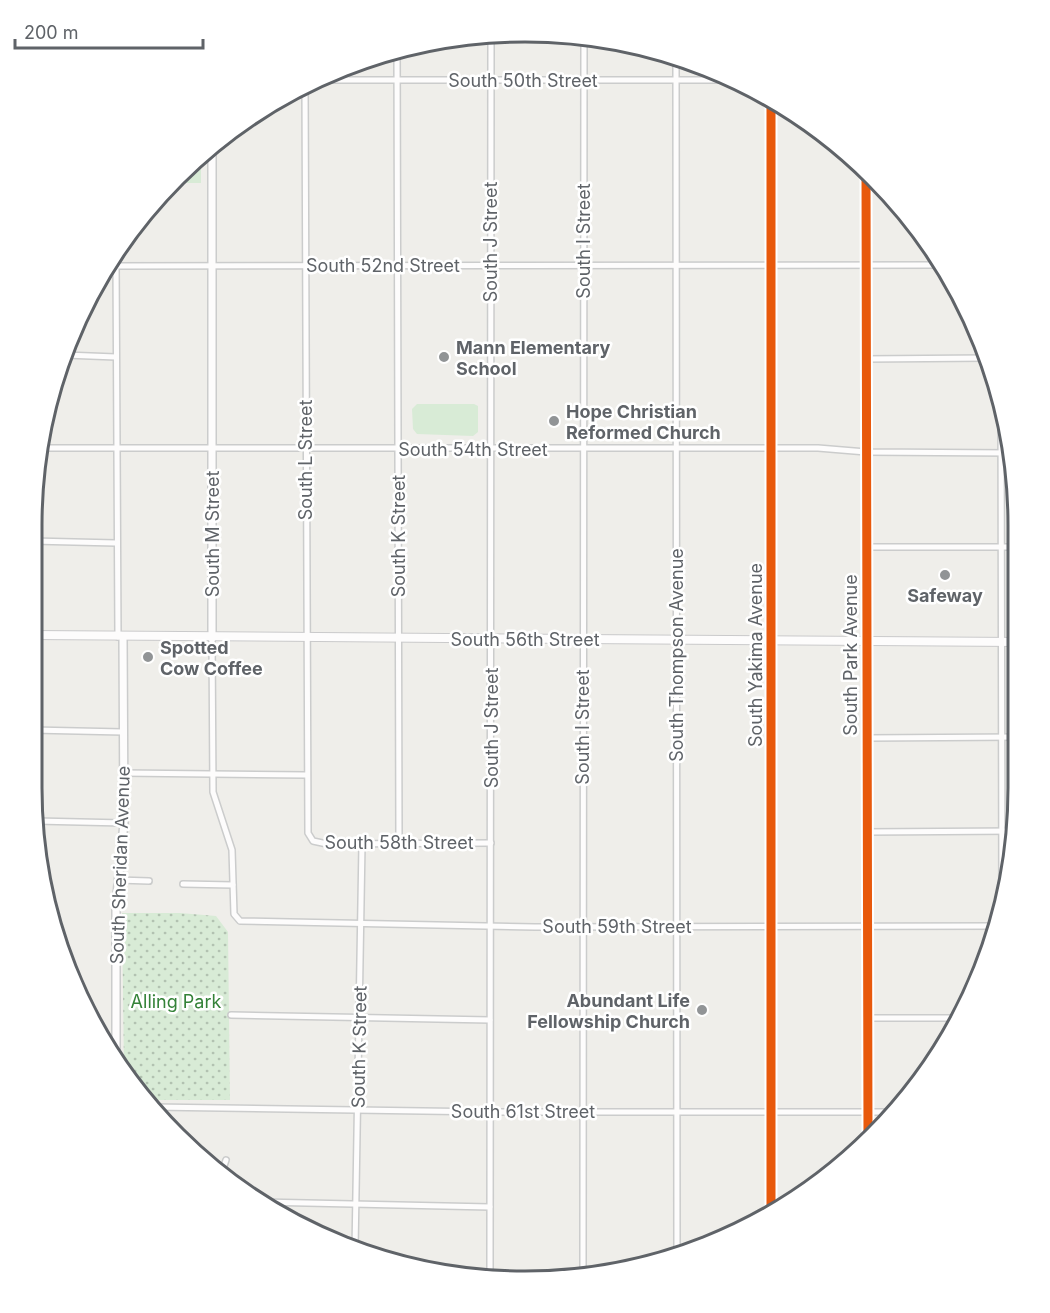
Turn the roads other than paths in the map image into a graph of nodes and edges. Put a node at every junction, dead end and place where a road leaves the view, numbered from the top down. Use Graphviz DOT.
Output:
graph roads {
  1 [pos="491,43"];
  2 [pos="584,46"];
  3 [pos="397,59"];
  4 [pos="676,67"];
  5 [pos="337,80"];
  6 [pos="491,80"];
  7 [pos="584,80"];
  8 [pos="676,80"];
  9 [pos="712,80"];
  10 [pos="398,81"];
  11 [pos="305,95"];
  12 [pos="771,110"];
  13 [pos="212,158"];
  14 [pos="866,182"];
  15 [pos="119,264"];
  16 [pos="490,264"];
  17 [pos="583,264"];
  18 [pos="676,264"];
  19 [pos="865,264"];
  20 [pos="212,265"];
  21 [pos="305,265"];
  22 [pos="398,265"];
  23 [pos="771,265"];
  24 [pos="932,265"];
  25 [pos="115,270"];
  26 [pos="73,355"];
  27 [pos="116,357"];
  28 [pos="865,358"];
  29 [pos="978,358"];
  30 [pos="1001,443"];
  31 [pos="48,448"];
  32 [pos="490,448"];
  33 [pos="116,449"];
  34 [pos="305,449"];
  35 [pos="398,449"];
  36 [pos="212,450"];
  37 [pos="583,450"];
  38 [pos="677,450"];
  39 [pos="771,450"];
  40 [pos="866,452"];
  41 [pos="1001,453"];
  42 [pos="42,541"];
  43 [pos="116,543"];
  44 [pos="866,547"];
  45 [pos="1001,547"];
  46 [pos="1008,547"];
  47 [pos="42,635"];
  48 [pos="121,637"];
  49 [pos="212,638"];
  50 [pos="306,639"];
  51 [pos="398,639"];
  52 [pos="491,639"];
  53 [pos="582,639"];
  54 [pos="677,640"];
  55 [pos="771,641"];
  56 [pos="866,641"];
  57 [pos="1002,642"];
  58 [pos="1008,642"];
  59 [pos="42,730"];
  60 [pos="123,732"];
  61 [pos="1002,737"];
  62 [pos="1008,737"];
  63 [pos="867,738"];
  64 [pos="123,773"];
  65 [pos="213,774"];
  66 [pos="306,774"];
  67 [pos="43,821"];
  68 [pos="124,823"];
  69 [pos="1002,831"];
  70 [pos="1006,831"];
  71 [pos="867,832"];
  72 [pos="309,836"];
  73 [pos="491,843"];
  74 [pos="362,844"];
  75 [pos="399,844"];
  76 [pos="1002,863"];
  77 [pos="118,880"];
  78 [pos="149,881"];
  79 [pos="183,884"];
  80 [pos="233,885"];
  81 [pos="237,919"];
  82 [pos="361,923"];
  83 [pos="490,926"];
  84 [pos="582,926"];
  85 [pos="676,926"];
  86 [pos="772,926"];
  87 [pos="867,926"];
  88 [pos="988,926"];
  89 [pos="231,1015"];
  90 [pos="359,1016"];
  91 [pos="867,1018"];
  92 [pos="949,1018"];
  93 [pos="490,1020"];
  94 [pos="116,1045"];
  95 [pos="163,1107"];
  96 [pos="357,1110"];
  97 [pos="490,1112"];
  98 [pos="583,1112"];
  99 [pos="677,1112"];
  100 [pos="771,1112"];
  101 [pos="868,1112"];
  102 [pos="883,1112"];
  103 [pos="868,1129"];
  104 [pos="225,1160"];
  105 [pos="224,1165"];
  106 [pos="277,1202"];
  107 [pos="771,1203"];
  108 [pos="355,1204"];
  109 [pos="490,1207"];
  110 [pos="355,1240"];
  111 [pos="677,1246"];
  112 [pos="583,1267"];
  113 [pos="490,1270"];
  1 -- 6 [label="street, South J Street"];
  2 -- 7 [label="street, South I Street"];
  3 -- 10 [label="street, South K Street"];
  4 -- 8 [label="street, South Thompson Avenue"];
  5 -- 10 [label="street, South 50th Street"];
  6 -- 7 [label="street, South 50th Street"];
  6 -- 10 [label="street, South 50th Street"];
  6 -- 16 [label="street, South J Street"];
  7 -- 8 [label="street, South 50th Street"];
  7 -- 17 [label="street, South I Street"];
  8 -- 9 [label="street, South 50th Street"];
  8 -- 18 [label="street, South Thompson Avenue"];
  10 -- 22 [label="street, South K Street"];
  11 -- 21 [label="street, South L Street"];
  12 -- 23 [label="main road, South Yakima Avenue"];
  13 -- 20 [label="street, South M Street"];
  14 -- 19 [label="street, South Park Avenue"];
  15 -- 20 [label="street, South 52nd Street"];
  16 -- 17 [label="street, South 52nd Street"];
  16 -- 22 [label="street, South 52nd Street"];
  16 -- 32 [label="street, South J Street"];
  17 -- 18 [label="street, South 52nd Street"];
  17 -- 37 [label="street, South I Street"];
  18 -- 23 [label="street, South 52nd Street"];
  18 -- 38 [label="street, South Thompson Avenue"];
  19 -- 23 [label="street, South 52nd Street"];
  19 -- 24 [label="street, South 52nd Street"];
  19 -- 28 [label="street, South Park Avenue"];
  20 -- 21 [label="street, South 52nd Street"];
  20 -- 36 [label="street, South M Street"];
  21 -- 22 [label="street, South 52nd Street"];
  21 -- 34 [label="street, South L Street"];
  22 -- 35 [label="street, South K Street"];
  23 -- 39 [label="main road, South Yakima Avenue"];
  25 -- 27 [label="street, South Sheridan Avenue"];
  26 -- 27 [label="street"];
  27 -- 33 [label="street, South Sheridan Avenue"];
  28 -- 29 [label="street"];
  28 -- 40 [label="street, South Park Avenue"];
  30 -- 41 [label="street"];
  31 -- 33 [label="street, South 54th Street"];
  32 -- 35 [label="street, South 54th Street"];
  32 -- 37 [label="street, South 54th Street"];
  32 -- 52 [label="street, South J Street"];
  33 -- 36 [label="street, South 54th Street"];
  33 -- 43 [label="street, South Sheridan Avenue"];
  34 -- 35 [label="street, South 54th Street"];
  34 -- 36 [label="street, South 54th Street"];
  34 -- 50 [label="street, South L Street"];
  35 -- 51 [label="street, South K Street"];
  36 -- 49 [label="street, South M Street"];
  37 -- 38 [label="street, South 54th Street"];
  37 -- 53 [label="street, South I Street"];
  38 -- 39 [label="street, South 54th Street"];
  38 -- 54 [label="street, South Thompson Avenue"];
  39 -- 40 [label="street, South 54th Street"];
  39 -- 55 [label="main road, South Yakima Avenue"];
  40 -- 41 [label="street, South 54th Street"];
  40 -- 44 [label="street, South Park Avenue"];
  41 -- 45 [label="street"];
  42 -- 43 [label="street"];
  43 -- 48 [label="street, South Sheridan Avenue"];
  44 -- 45 [label="street"];
  44 -- 56 [label="street, South Park Avenue"];
  45 -- 46 [label="street"];
  45 -- 57 [label="street"];
  47 -- 48 [label="main road, South 56th Street"];
  48 -- 49 [label="main road, South 56th Street"];
  48 -- 60 [label="street, South Sheridan Avenue"];
  49 -- 50 [label="main road, South 56th Street"];
  49 -- 65 [label="street, South M Street"];
  50 -- 51 [label="main road, South 56th Street"];
  50 -- 66 [label="street, South L Street"];
  51 -- 52 [label="main road, South 56th Street"];
  51 -- 75 [label="street, South K Street"];
  52 -- 53 [label="main road, South 56th Street"];
  52 -- 73 [label="street, South J Street"];
  53 -- 54 [label="main road, South 56th Street"];
  53 -- 84 [label="street, South I Street"];
  54 -- 55 [label="main road, South 56th Street"];
  54 -- 85 [label="street, South Thompson Avenue"];
  55 -- 56 [label="main road, South 56th Street"];
  55 -- 86 [label="main road, South Yakima Avenue"];
  56 -- 57 [label="main road, South 56th Street"];
  56 -- 63 [label="street, South Park Avenue"];
  57 -- 58 [label="main road, South 56th Street"];
  57 -- 61 [label="street"];
  59 -- 60 [label="street"];
  60 -- 64 [label="street, South Sheridan Avenue"];
  61 -- 62 [label="street"];
  61 -- 63 [label="street"];
  61 -- 69 [label="street"];
  63 -- 71 [label="street, South Park Avenue"];
  64 -- 65 [label="street"];
  64 -- 68 [label="street, South Sheridan Avenue"];
  65 -- 66 [label="street"];
  65 -- 80 [label="street, South M Street"];
  66 -- 72 [label="street, South L Street"];
  67 -- 68 [label="street"];
  68 -- 77 [label="street, South Sheridan Avenue"];
  69 -- 70 [label="street"];
  69 -- 71 [label="street"];
  69 -- 76 [label="street"];
  71 -- 87 [label="street, South Park Avenue"];
  72 -- 74 [label="street, South 58th Street"];
  73 -- 75 [label="street, South 58th Street"];
  73 -- 83 [label="street, South J Street"];
  74 -- 75 [label="street, South 58th Street"];
  74 -- 82 [label="street, South K Street"];
  77 -- 78 [label="street"];
  77 -- 94 [label="street, South Sheridan Avenue"];
  79 -- 80 [label="street"];
  80 -- 81 [label="street, South M Street"];
  81 -- 82 [label="street, South 59th Street"];
  82 -- 83 [label="street, South 59th Street"];
  82 -- 90 [label="street, South K Street"];
  83 -- 84 [label="street, South 59th Street"];
  83 -- 93 [label="street, South J Street"];
  84 -- 85 [label="street, South 59th Street"];
  84 -- 98 [label="street, South I Street"];
  85 -- 86 [label="street, South 59th Street"];
  85 -- 99 [label="street, South Thompson Avenue"];
  86 -- 87 [label="street, South 59th Street"];
  86 -- 100 [label="main road, South Yakima Avenue"];
  87 -- 88 [label="street, South 59th Street"];
  87 -- 91 [label="street, South Park Avenue"];
  89 -- 90 [label="street"];
  90 -- 93 [label="street"];
  90 -- 96 [label="street, South K Street"];
  91 -- 92 [label="street"];
  91 -- 101 [label="street, South Park Avenue"];
  93 -- 97 [label="street, South J Street"];
  95 -- 96 [label="street, South 61st Street"];
  96 -- 97 [label="street, South 61st Street"];
  96 -- 108 [label="street, South K Street"];
  97 -- 98 [label="street, South 61st Street"];
  97 -- 109 [label="street, South J Street"];
  98 -- 99 [label="street, South 61st Street"];
  98 -- 112 [label="street, South I Street"];
  99 -- 100 [label="street, South 61st Street"];
  99 -- 111 [label="street, South Thompson Avenue"];
  100 -- 101 [label="street, South 61st Street"];
  100 -- 107 [label="main road, South Yakima Avenue"];
  101 -- 102 [label="street, South 61st Street"];
  101 -- 103 [label="street, South Park Avenue"];
  104 -- 105 [label="street"];
  106 -- 108 [label="street"];
  108 -- 109 [label="street"];
  108 -- 110 [label="street, South K Street"];
  109 -- 113 [label="street, South J Street"];
}
